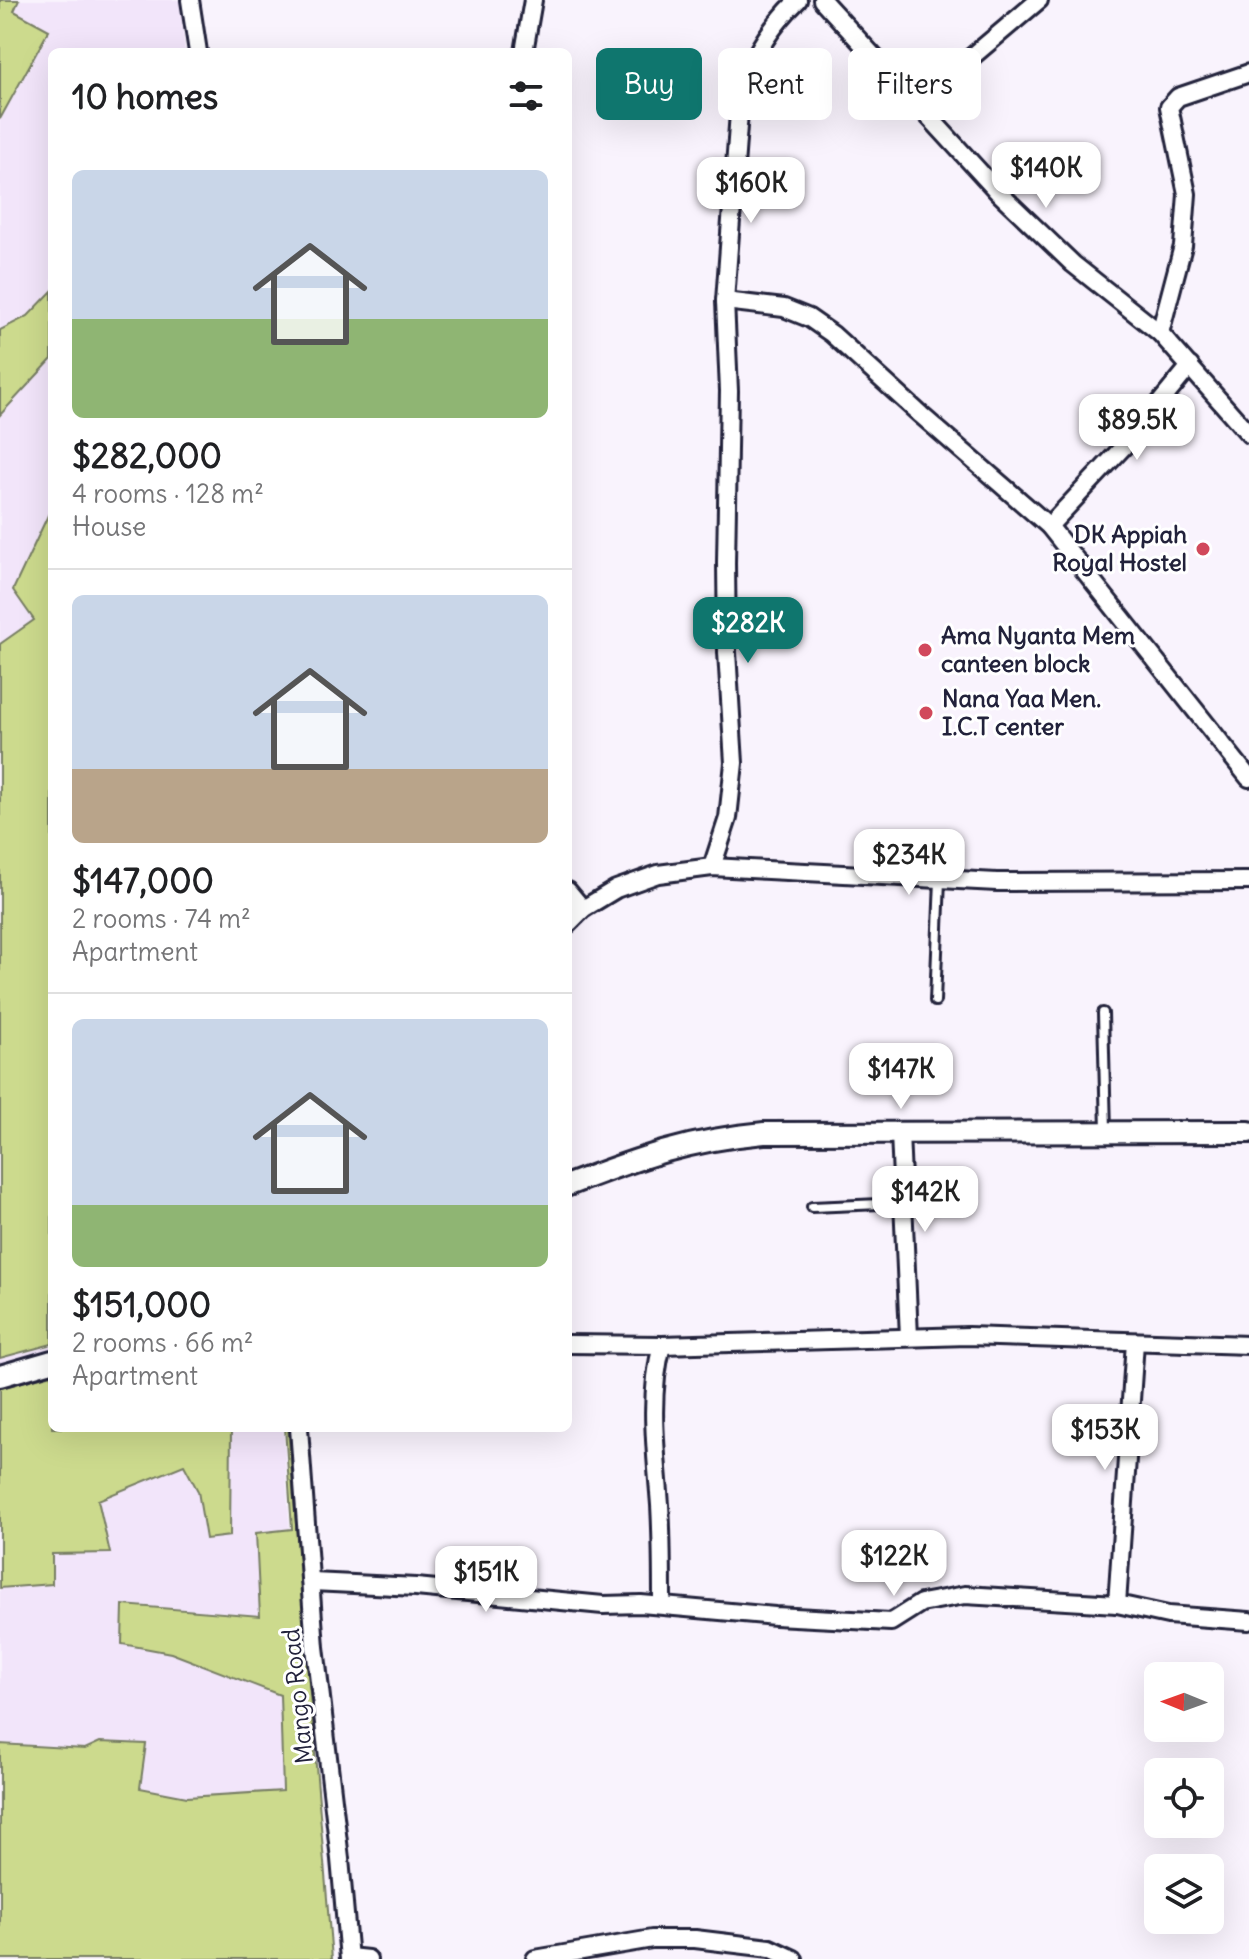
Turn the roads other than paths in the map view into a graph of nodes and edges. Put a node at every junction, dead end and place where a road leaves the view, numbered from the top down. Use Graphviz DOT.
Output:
graph roads {
  1 [pos="190,0"];
  2 [pos="533,0"];
  3 [pos="798,0"];
  4 [pos="822,0"];
  5 [pos="1039,0"];
  6 [pos="197,48"];
  7 [pos="525,48"];
  8 [pos="865,48"];
  9 [pos="981,49"];
  10 [pos="1249,73"];
  11 [pos="931,120"];
  12 [pos="725,301"];
  13 [pos="1160,333"];
  14 [pos="1190,366"];
  15 [pos="1249,434"];
  16 [pos="1049,526"];
  17 [pos="1249,778"];
  18 [pos="712,867"];
  19 [pos="940,879"];
  20 [pos="1249,881"];
  21 [pos="572,896"];
  22 [pos="583,909"];
  23 [pos="572,920"];
  24 [pos="935,1001"];
  25 [pos="1103,1013"];
  26 [pos="1106,1132"];
  27 [pos="1249,1132"];
  28 [pos="900,1133"];
  29 [pos="572,1183"];
  30 [pos="903,1203"];
  31 [pos="812,1207"];
  32 [pos="909,1337"];
  33 [pos="1135,1342"];
  34 [pos="572,1344"];
  35 [pos="662,1345"];
  36 [pos="1249,1345"];
  37 [pos="48,1362"];
  38 [pos="0,1376"];
  39 [pos="299,1432"];
  40 [pos="312,1582"];
  41 [pos="1117,1604"];
  42 [pos="662,1605"];
  43 [pos="1249,1621"];
  44 [pos="349,1958"];
  45 [pos="368,1959"];
  46 [pos="535,1959"];
  47 [pos="794,1959"];
  1 -- 6 [label="street"];
  2 -- 7 [label="street"];
  3 -- 12 [label="street"];
  4 -- 8 [label="street"];
  5 -- 9 [label="street"];
  10 -- 13 [label="street"];
  11 -- 13 [label="street"];
  12 -- 16 [label="street"];
  12 -- 18 [label="street"];
  13 -- 14 [label="street"];
  14 -- 15 [label="street"];
  14 -- 16 [label="street"];
  16 -- 17 [label="street"];
  18 -- 19 [label="street"];
  18 -- 22 [label="street"];
  19 -- 20 [label="street"];
  19 -- 24 [label="lane"];
  21 -- 22 [label="street"];
  22 -- 23 [label="street"];
  25 -- 26 [label="lane"];
  26 -- 27 [label="street"];
  26 -- 28 [label="street"];
  28 -- 29 [label="street"];
  28 -- 30 [label="street"];
  30 -- 31 [label="lane"];
  30 -- 32 [label="street"];
  32 -- 33 [label="street"];
  32 -- 35 [label="street"];
  33 -- 36 [label="street"];
  33 -- 41 [label="street"];
  34 -- 35 [label="street"];
  35 -- 42 [label="street"];
  37 -- 38 [label="street"];
  39 -- 40 [label="street, Mango Road"];
  40 -- 42 [label="street"];
  40 -- 44 [label="street, Mango Road"];
  41 -- 42 [label="street"];
  41 -- 43 [label="street"];
  44 -- 45 [label="street"];
  46 -- 47 [label="street"];
}
